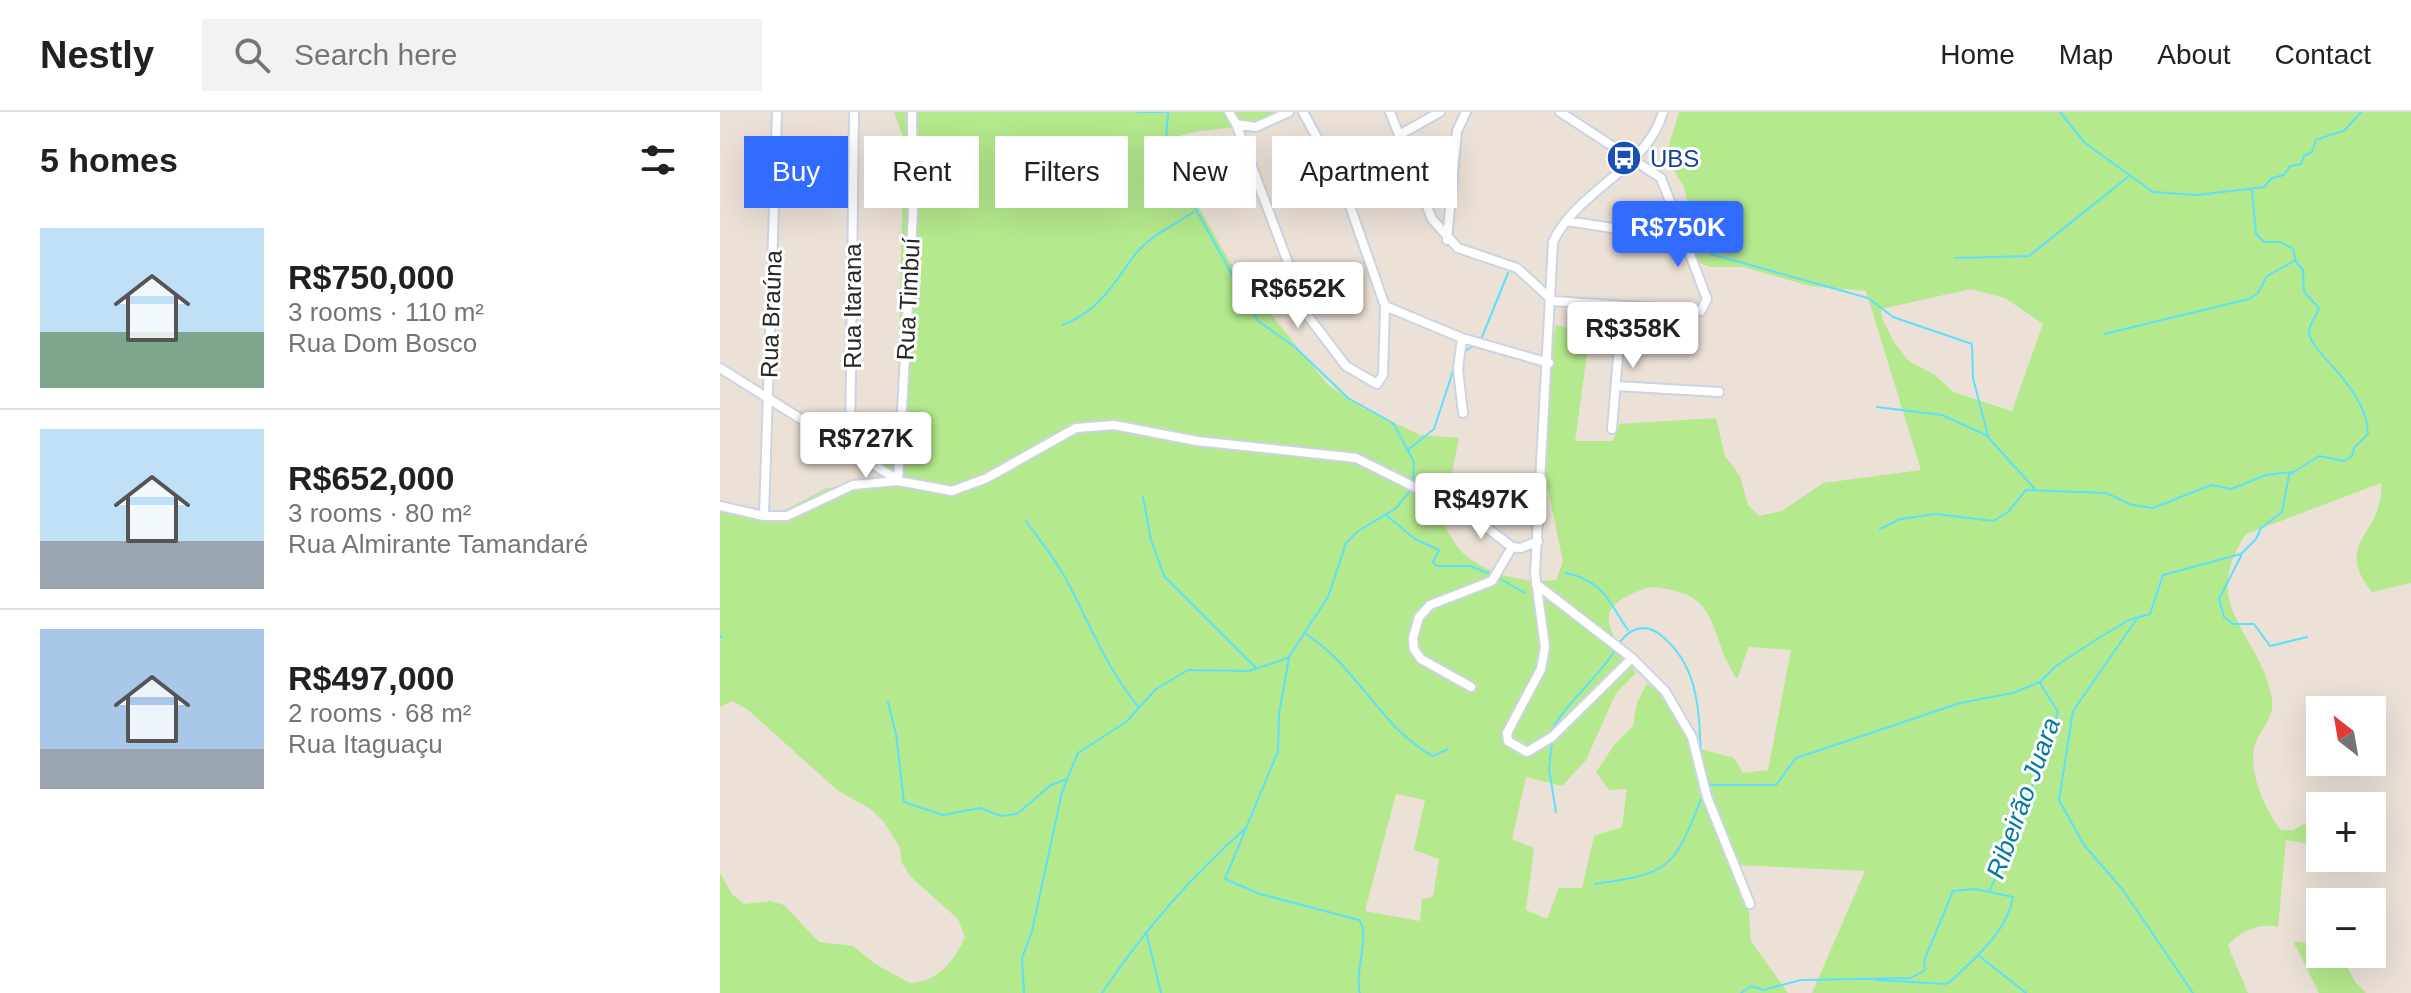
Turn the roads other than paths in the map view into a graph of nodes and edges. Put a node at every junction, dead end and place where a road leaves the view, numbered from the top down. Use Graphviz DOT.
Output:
graph roads {
  1 [pos="777,112"];
  2 [pos="854,112"];
  3 [pos="912,112"];
  4 [pos="1229,112"];
  5 [pos="1289,112"];
  6 [pos="1303,112"];
  7 [pos="1390,112"];
  8 [pos="1440,112"];
  9 [pos="1560,112"];
  10 [pos="1663,112"];
  11 [pos="1460,114"];
  12 [pos="1236,124"];
  13 [pos="1401,134"];
  14 [pos="1630,156"];
  15 [pos="1567,221"];
  16 [pos="1681,232"];
  17 [pos="1447,240"];
  18 [pos="1553,301"];
  19 [pos="1385,306"];
  20 [pos="1622,308"];
  21 [pos="1462,338"];
  22 [pos="1549,363"];
  23 [pos="720,368"];
  24 [pos="1616,386"];
  25 [pos="1719,392"];
  26 [pos="768,397"];
  27 [pos="1463,413"];
  28 [pos="1612,429"];
  29 [pos="850,451"];
  30 [pos="898,481"];
  31 [pos="720,506"];
  32 [pos="764,516"];
  33 [pos="1538,541"];
  34 [pos="1512,547"];
  35 [pos="1535,583"];
  36 [pos="1632,658"];
  37 [pos="1471,687"];
  38 [pos="1750,904"];
  1 -- 26 [label="street, Rua Braúna"];
  2 -- 29 [label="street, Rua Itarana"];
  3 -- 30 [label="street, Rua Timbuí"];
  4 -- 12 [label="street"];
  5 -- 12 [label="street"];
  6 -- 19 [label="street"];
  7 -- 13 [label="street"];
  8 -- 13 [label="street"];
  9 -- 14 [label="street"];
  10 -- 14 [label="street"];
  11 -- 17 [label="street"];
  12 -- 19 [label="street"];
  13 -- 17 [label="street"];
  14 -- 15 [label="street"];
  14 -- 16 [label="street"];
  15 -- 16 [label="street"];
  15 -- 18 [label="street"];
  16 -- 20 [label="street"];
  17 -- 18 [label="street"];
  18 -- 20 [label="street"];
  18 -- 22 [label="street"];
  19 -- 21 [label="street"];
  20 -- 24 [label="street"];
  21 -- 22 [label="street"];
  21 -- 27 [label="street"];
  22 -- 33 [label="street"];
  23 -- 26 [label="street"];
  24 -- 25 [label="street"];
  24 -- 28 [label="street"];
  26 -- 29 [label="street"];
  26 -- 32 [label="street, Rua Braúna"];
  29 -- 30 [label="street"];
  30 -- 32 [label="street"];
  30 -- 34 [label="street"];
  31 -- 32 [label="street"];
  33 -- 34 [label="street"];
  33 -- 35 [label="street"];
  34 -- 37 [label="street"];
  35 -- 36 [label="street"];
  35 -- 36 [label="street"];
  36 -- 38 [label="street"];
}
